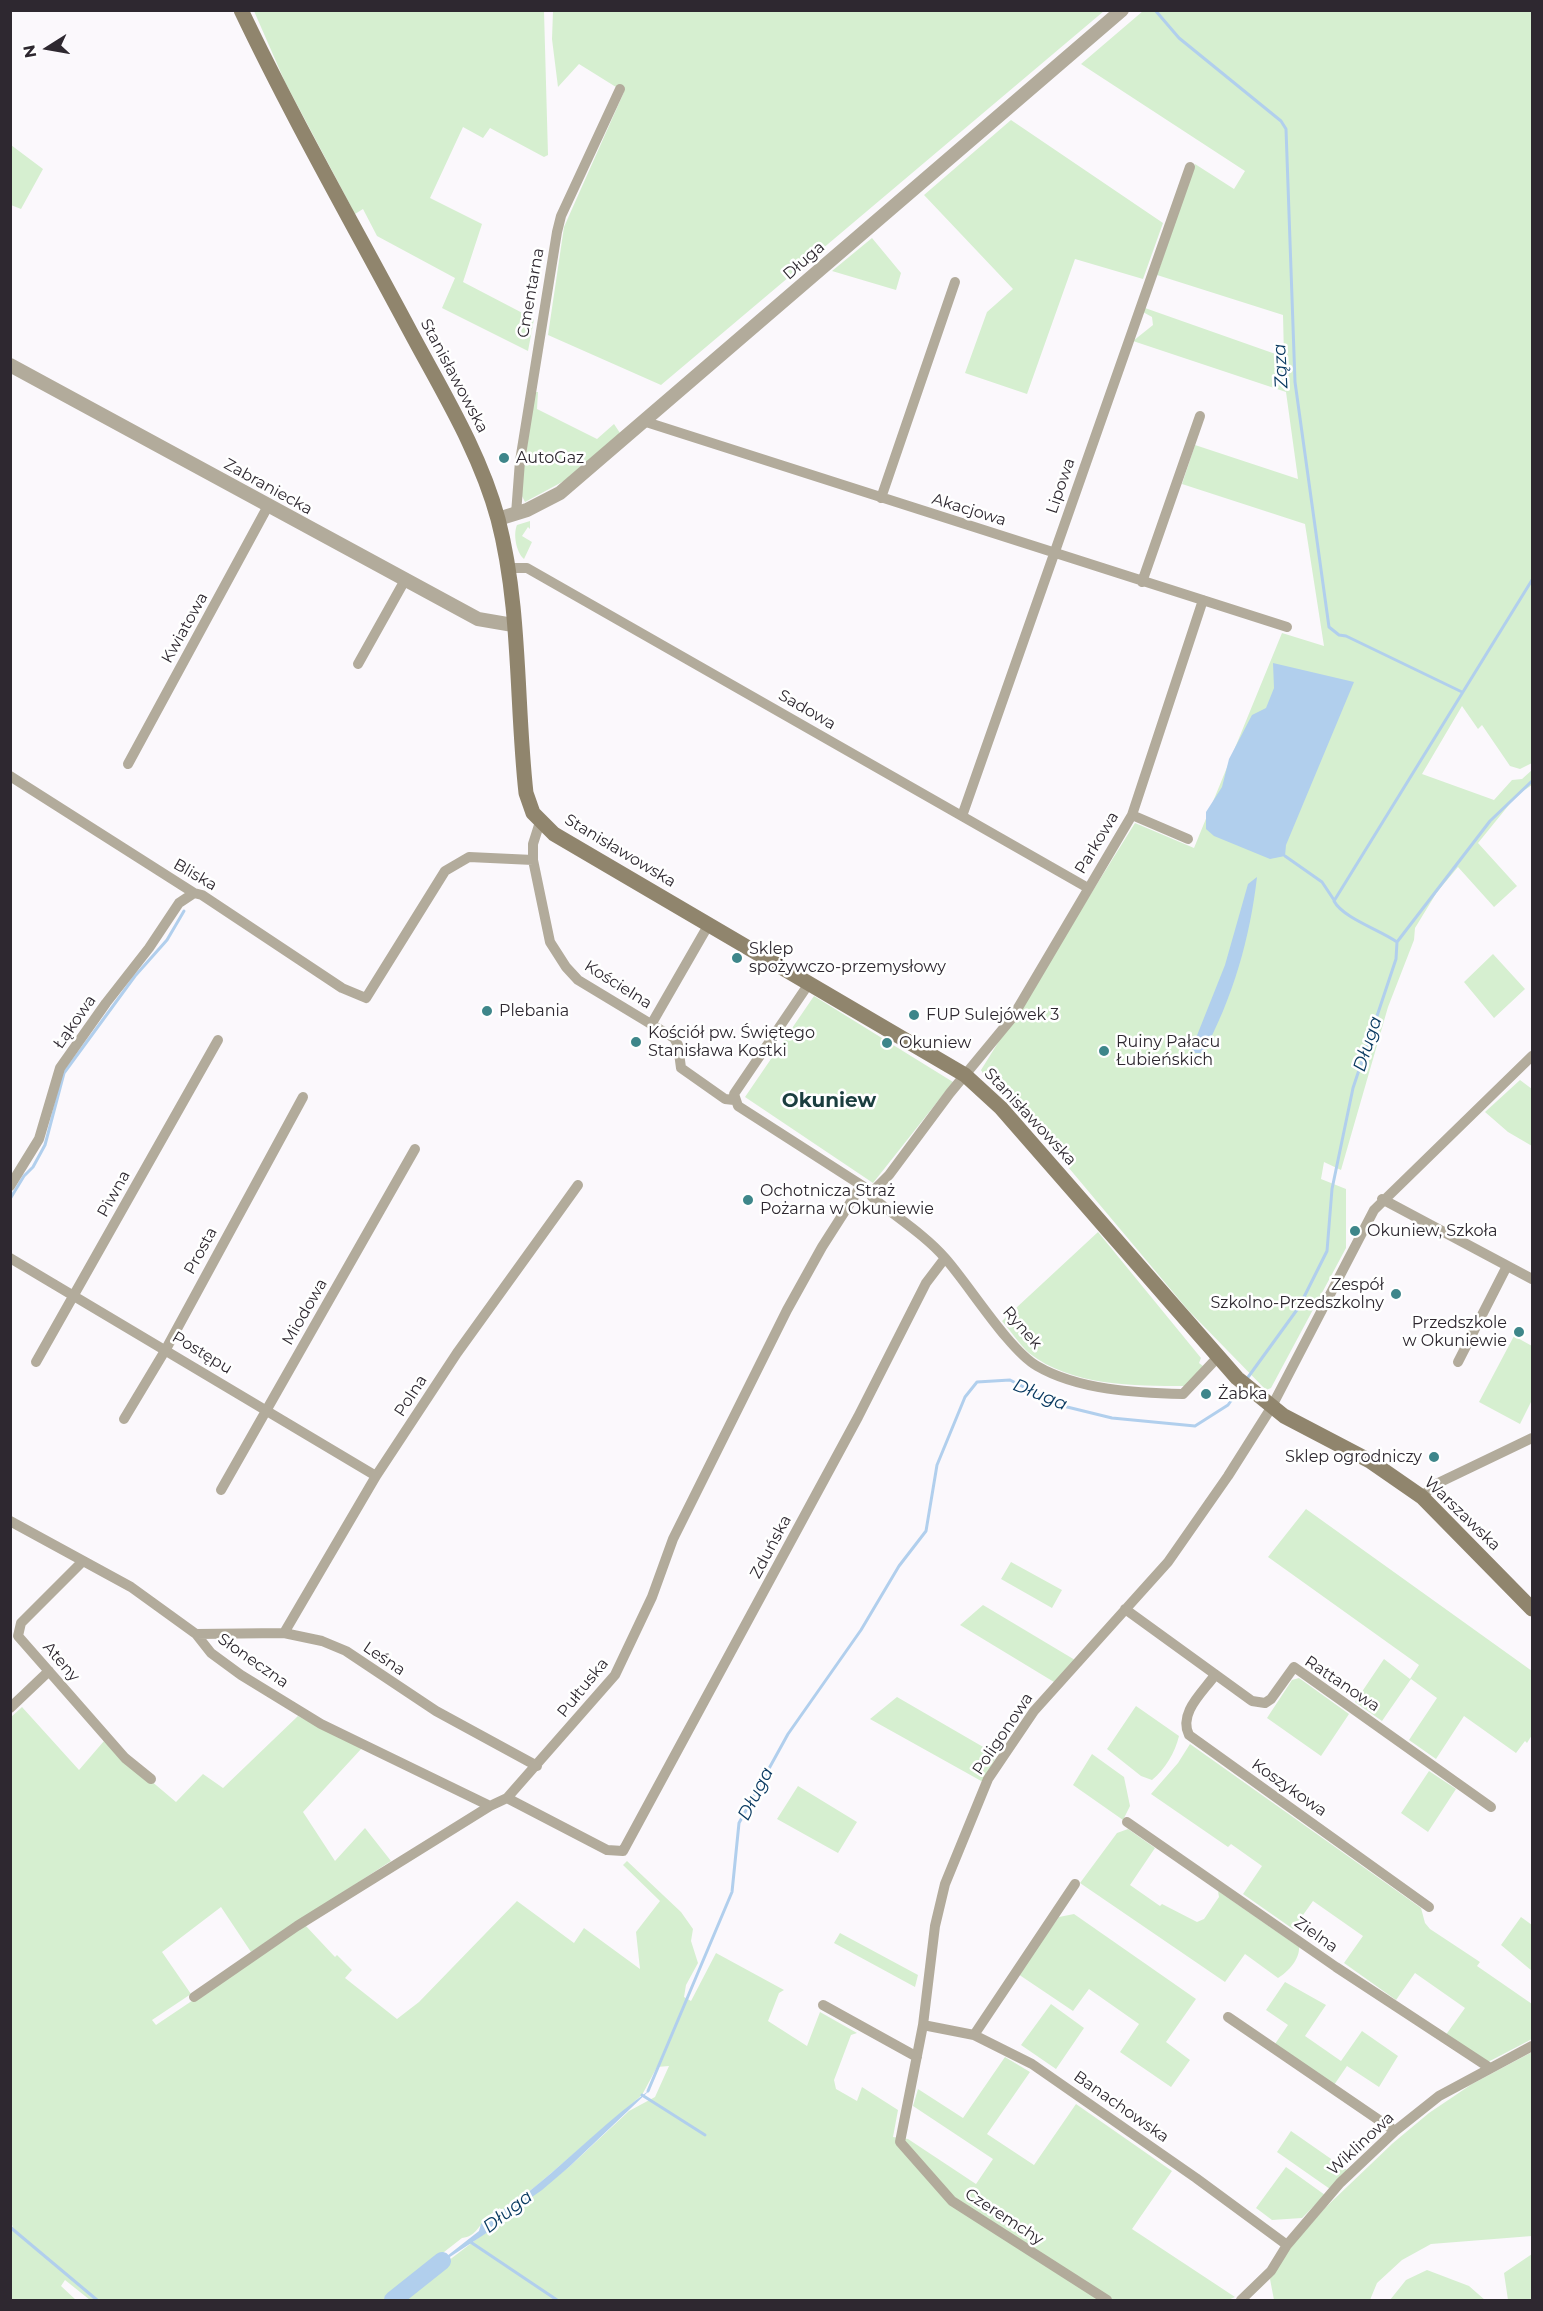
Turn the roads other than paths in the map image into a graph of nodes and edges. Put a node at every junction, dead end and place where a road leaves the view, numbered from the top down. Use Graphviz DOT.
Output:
graph roads {
  1 [pos="241,10"];
  2 [pos="1122,10"];
  3 [pos="620,89"];
  4 [pos="1190,167"];
  5 [pos="955,282"];
  6 [pos="10,364"];
  7 [pos="1200,416"];
  8 [pos="643,421"];
  9 [pos="881,498"];
  10 [pos="268,506"];
  11 [pos="516,514"];
  12 [pos="498,519"];
  13 [pos="1054,552"];
  14 [pos="508,568"];
  15 [pos="405,580"];
  16 [pos="1142,582"];
  17 [pos="1203,600"];
  18 [pos="513,625"];
  19 [pos="1287,627"];
  20 [pos="358,664"];
  21 [pos="128,764"];
  22 [pos="10,776"];
  23 [pos="1132,815"];
  24 [pos="962,816"];
  25 [pos="540,822"];
  26 [pos="1188,839"];
  27 [pos="533,860"];
  28 [pos="1088,888"];
  29 [pos="194,893"];
  30 [pos="708,924"];
  31 [pos="810,982"];
  32 [pos="652,1023"];
  33 [pos="218,1040"];
  34 [pos="1533,1056"];
  35 [pos="965,1075"];
  36 [pos="303,1097"];
  37 [pos="734,1100"];
  38 [pos="415,1149"];
  39 [pos="578,1185"];
  40 [pos="10,1186"];
  41 [pos="861,1186"];
  42 [pos="872,1192"];
  43 [pos="1382,1199"];
  44 [pos="10,1258"];
  45 [pos="945,1258"];
  46 [pos="1507,1266"];
  47 [pos="1533,1279"];
  48 [pos="74,1295"];
  49 [pos="166,1349"];
  50 [pos="1218,1357"];
  51 [pos="36,1362"];
  52 [pos="1458,1362"];
  53 [pos="1237,1378"];
  54 [pos="1271,1408"];
  55 [pos="267,1409"];
  56 [pos="124,1419"];
  57 [pos="1533,1438"];
  58 [pos="376,1476"];
  59 [pos="221,1490"];
  60 [pos="1422,1497"];
  61 [pos="10,1521"];
  62 [pos="83,1562"];
  63 [pos="1125,1609"];
  64 [pos="1533,1609"];
  65 [pos="285,1633"];
  66 [pos="196,1634"];
  67 [pos="49,1671"];
  68 [pos="1215,1675"];
  69 [pos="10,1708"];
  70 [pos="537,1766"];
  71 [pos="151,1779"];
  72 [pos="507,1798"];
  73 [pos="490,1806"];
  74 [pos="1491,1807"];
  75 [pos="1127,1822"];
  76 [pos="1075,1884"];
  77 [pos="1429,1906"];
  78 [pos="194,1998"];
  79 [pos="823,2005"];
  80 [pos="1228,2017"];
  81 [pos="923,2025"];
  82 [pos="974,2035"];
  83 [pos="1533,2046"];
  84 [pos="917,2056"];
  85 [pos="1490,2068"];
  86 [pos="1395,2131"];
  87 [pos="900,2142"];
  88 [pos="1287,2245"];
  89 [pos="1107,2301"];
  90 [pos="1241,2301"];
  1 -- 12 [label="main road, Stanisławowska"];
  2 -- 8 [label="street, Długa"];
  3 -- 11 [label="street, Cmentarna"];
  4 -- 13 [label="street, Lipowa"];
  5 -- 9 [label="street"];
  6 -- 10 [label="street, Zabraniecka"];
  7 -- 16 [label="street"];
  8 -- 9 [label="street, Akacjowa"];
  8 -- 11 [label="street, Długa"];
  9 -- 13 [label="street, Akacjowa"];
  10 -- 15 [label="street, Zabraniecka"];
  10 -- 21 [label="street, Kwiatowa"];
  11 -- 12 [label="street, Długa"];
  12 -- 14 [label="main road, Stanisławowska"];
  13 -- 16 [label="street, Akacjowa"];
  13 -- 24 [label="street, Lipowa"];
  14 -- 18 [label="main road, Stanisławowska"];
  14 -- 24 [label="street, Sadowa"];
  15 -- 18 [label="street, Zabraniecka"];
  15 -- 20 [label="street"];
  16 -- 17 [label="street, Akacjowa"];
  17 -- 19 [label="street, Akacjowa"];
  17 -- 23 [label="street, Parkowa"];
  18 -- 25 [label="main road, Stanisławowska"];
  22 -- 29 [label="street, Bliska"];
  23 -- 26 [label="street"];
  23 -- 28 [label="street, Parkowa"];
  24 -- 28 [label="street, Sadowa"];
  25 -- 27 [label="street, Kościelna"];
  25 -- 30 [label="main road, Stanisławowska"];
  27 -- 29 [label="street, Bliska"];
  27 -- 32 [label="street, Kościelna"];
  28 -- 35 [label="street, Parkowa"];
  29 -- 40 [label="street, Łąkowa"];
  30 -- 31 [label="main road, Stanisławowska"];
  30 -- 32 [label="street"];
  31 -- 35 [label="main road, Stanisławowska"];
  31 -- 37 [label="street"];
  32 -- 37 [label="street, Kościelna"];
  33 -- 48 [label="street, Piwna"];
  34 -- 43 [label="street, Poligonowa"];
  35 -- 42 [label="street"];
  35 -- 50 [label="main road, Stanisławowska"];
  36 -- 49 [label="street, Prosta"];
  37 -- 41 [label="street, Rynek"];
  38 -- 55 [label="street, Miodowa"];
  39 -- 58 [label="street, Polna"];
  41 -- 42 [label="street, Rynek"];
  41 -- 70 [label="street, Pułtuska"];
  42 -- 45 [label="street, Rynek"];
  43 -- 46 [label="street"];
  43 -- 54 [label="street, Poligonowa"];
  44 -- 48 [label="street, Postępu"];
  45 -- 50 [label="street, Rynek"];
  45 -- 72 [label="street, Zduńska"];
  46 -- 47 [label="street"];
  46 -- 52 [label="street"];
  48 -- 49 [label="street, Postępu"];
  48 -- 51 [label="street, Piwna"];
  49 -- 55 [label="street, Postępu"];
  49 -- 56 [label="street, Prosta"];
  50 -- 53 [label="main road, Stanisławowska"];
  53 -- 54 [label="main road, Warszawska"];
  54 -- 60 [label="main road, Warszawska"];
  54 -- 63 [label="street, Poligonowa"];
  55 -- 58 [label="street, Postępu"];
  55 -- 59 [label="street, Miodowa"];
  57 -- 60 [label="street"];
  58 -- 65 [label="street, Polna"];
  60 -- 64 [label="main road, Warszawska"];
  61 -- 62 [label="street, Słoneczna"];
  62 -- 66 [label="street, Słoneczna"];
  62 -- 67 [label="street, Ateny"];
  63 -- 68 [label="street, Rattanowa"];
  63 -- 81 [label="street, Poligonowa"];
  65 -- 66 [label="street, Leśna"];
  65 -- 70 [label="street, Leśna"];
  66 -- 73 [label="street, Słoneczna"];
  67 -- 69 [label="street"];
  67 -- 71 [label="street, Ateny"];
  68 -- 74 [label="street, Rattanowa"];
  68 -- 77 [label="street, Koszykowa"];
  70 -- 72 [label="street, Pułtuska"];
  72 -- 73 [label="street, Pułtuska"];
  73 -- 78 [label="street, Pułtuska"];
  75 -- 85 [label="street, Zielna"];
  76 -- 82 [label="street"];
  79 -- 84 [label="street"];
  80 -- 86 [label="street"];
  81 -- 82 [label="street, Banachowska"];
  81 -- 84 [label="street, Poligonowa"];
  82 -- 88 [label="street, Banachowska"];
  83 -- 85 [label="street, Wiklinowa"];
  84 -- 87 [label="street, Poligonowa"];
  85 -- 86 [label="street, Wiklinowa"];
  86 -- 88 [label="street, Wiklinowa"];
  87 -- 89 [label="street, Czeremchy"];
  88 -- 90 [label="street, Wiklinowa"];
}
